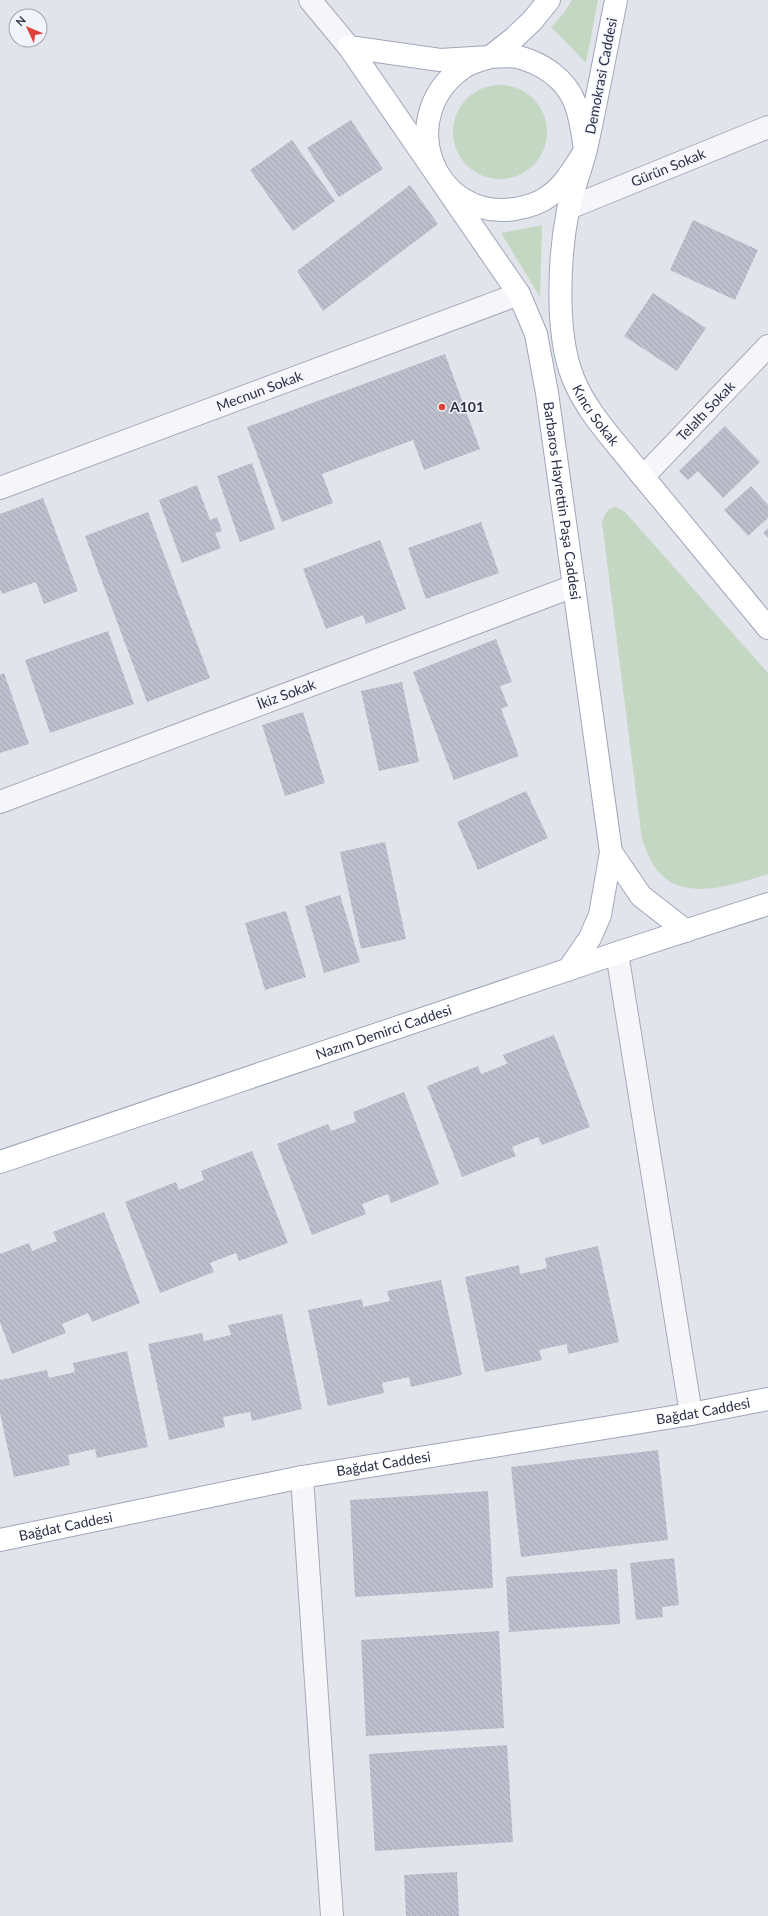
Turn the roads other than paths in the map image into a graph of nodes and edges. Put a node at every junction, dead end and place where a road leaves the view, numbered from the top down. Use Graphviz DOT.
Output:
graph roads {
  1 [pos="310,0"];
  2 [pos="549,0"];
  3 [pos="616,0"];
  4 [pos="349,47"];
  5 [pos="490,57"];
  6 [pos="768,126"];
  7 [pos="585,151"];
  8 [pos="438,175"];
  9 [pos="569,208"];
  10 [pos="518,294"];
  11 [pos="768,346"];
  12 [pos="643,477"];
  13 [pos="0,488"];
  14 [pos="574,586"];
  15 [pos="768,628"];
  16 [pos="0,802"];
  17 [pos="611,852"];
  18 [pos="768,904"];
  19 [pos="686,931"];
  20 [pos="617,953"];
  21 [pos="568,970"];
  22 [pos="0,1162"];
  23 [pos="768,1400"];
  24 [pos="691,1414"];
  25 [pos="302,1477"];
  26 [pos="0,1540"];
  27 [pos="332,1916"];
  1 -- 4 [label="street"];
  2 -- 5 [label="main road"];
  3 -- 7 [label="main road, Demokrasi Caddesi"];
  4 -- 5 [label="main road"];
  4 -- 8 [label="main road"];
  5 -- 7 [label="main road"];
  5 -- 8 [label="main road"];
  6 -- 9 [label="street, Gürün Sokak"];
  7 -- 8 [label="main road"];
  7 -- 9 [label="main road, Kıncı Sokak"];
  8 -- 10 [label="main road, Barbaros Hayrettin Paşa Caddesi"];
  9 -- 12 [label="main road, Kıncı Sokak"];
  10 -- 13 [label="street, Mecnun Sokak"];
  10 -- 14 [label="main road, Barbaros Hayrettin Paşa Caddesi"];
  11 -- 12 [label="street, Telaltı Sokak"];
  12 -- 15 [label="main road, Kıncı Sokak"];
  14 -- 16 [label="street, İkiz Sokak"];
  14 -- 17 [label="main road, Barbaros Hayrettin Paşa Caddesi"];
  17 -- 19 [label="main road"];
  17 -- 21 [label="main road"];
  18 -- 19 [label="main road, Nazım Demirci Caddesi"];
  19 -- 20 [label="main road, Nazım Demirci Caddesi"];
  20 -- 21 [label="main road, Nazım Demirci Caddesi"];
  20 -- 24 [label="street"];
  21 -- 22 [label="main road, Nazım Demirci Caddesi"];
  23 -- 24 [label="main road, Bağdat Caddesi"];
  24 -- 25 [label="main road, Bağdat Caddesi"];
  25 -- 26 [label="main road, Bağdat Caddesi"];
  25 -- 27 [label="street"];
}
